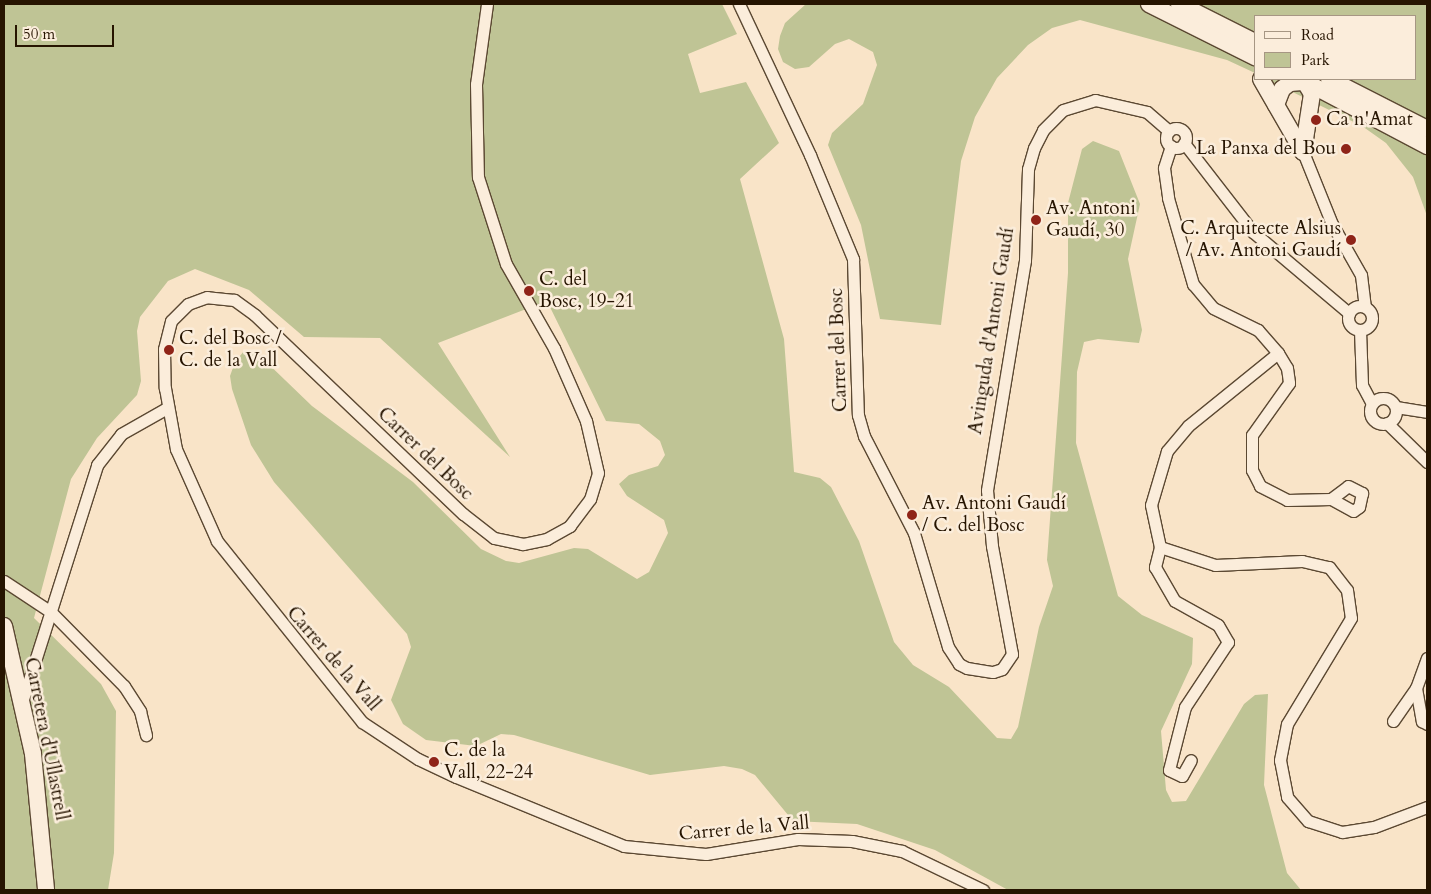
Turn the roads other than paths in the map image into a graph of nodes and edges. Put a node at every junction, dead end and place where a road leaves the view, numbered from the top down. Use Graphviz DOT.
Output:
graph roads {
  1 [pos="487,4"];
  2 [pos="739,4"];
  3 [pos="1149,4"];
  4 [pos="1179,4"];
  5 [pos="1222,41"];
  6 [pos="1254,42"];
  7 [pos="1254,57"];
  8 [pos="1254,71"];
  9 [pos="1262,80"];
  10 [pos="1303,80"];
  11 [pos="1331,80"];
  12 [pos="1345,87"];
  13 [pos="1278,111"];
  14 [pos="1309,114"];
  15 [pos="1376,120"];
  16 [pos="1427,129"];
  17 [pos="1169,131"];
  18 [pos="1184,143"];
  19 [pos="1171,146"];
  20 [pos="1427,146"];
  21 [pos="1303,152"];
  22 [pos="1365,307"];
  23 [pos="1349,313"];
  24 [pos="1360,330"];
  25 [pos="1278,353"];
  26 [pos="1372,404"];
  27 [pos="1396,407"];
  28 [pos="167,408"];
  29 [pos="1427,412"];
  30 [pos="1387,423"];
  31 [pos="1427,462"];
  32 [pos="1331,499"];
  33 [pos="1160,547"];
  34 [pos="4,581"];
  35 [pos="51,612"];
  36 [pos="4,626"];
  37 [pos="1012,654"];
  38 [pos="1427,658"];
  39 [pos="1420,694"];
  40 [pos="22,703"];
  41 [pos="1394,721"];
  42 [pos="1427,724"];
  43 [pos="146,735"];
  44 [pos="1191,760"];
  45 [pos="1427,806"];
  46 [pos="46,890"];
  47 [pos="983,890"];
  1 -- 28 [label="street, Carrer del Bosc"];
  2 -- 37 [label="street, Carrer del Bosc"];
  3 -- 5 [label="main road"];
  4 -- 6 [label="main road"];
  5 -- 7 [label="main road"];
  5 -- 8 [label="main road"];
  9 -- 13 [label="main road"];
  10 -- 12 [label="main road"];
  10 -- 13 [label="main road"];
  10 -- 14 [label="main road"];
  10 -- 15 [label="main road"];
  11 -- 12 [label="main road"];
  12 -- 16 [label="main road"];
  13 -- 14 [label="main road"];
  13 -- 21 [label="main road"];
  14 -- 15 [label="main road"];
  14 -- 21 [label="main road"];
  15 -- 20 [label="main road"];
  17 -- 18 [label="street, Avinguda d'Antoni Gaudí"];
  17 -- 19 [label="street"];
  17 -- 37 [label="street, Avinguda d'Antoni Gaudí"];
  18 -- 19 [label="street"];
  18 -- 23 [label="street"];
  19 -- 25 [label="street"];
  21 -- 22 [label="street"];
  22 -- 23 [label="street"];
  22 -- 24 [label="street"];
  23 -- 24 [label="street"];
  24 -- 26 [label="street"];
  25 -- 32 [label="street"];
  25 -- 33 [label="street"];
  26 -- 27 [label="street"];
  26 -- 30 [label="street"];
  27 -- 29 [label="street"];
  27 -- 30 [label="street"];
  28 -- 35 [label="street"];
  28 -- 47 [label="street, Carrer de la Vall"];
  30 -- 31 [label="street"];
  33 -- 44 [label="street"];
  33 -- 45 [label="street"];
  34 -- 35 [label="street"];
  35 -- 40 [label="street"];
  35 -- 43 [label="street"];
  36 -- 40 [label="main road, Carretera d'Ullastrell"];
  38 -- 39 [label="street"];
  39 -- 41 [label="street"];
  39 -- 42 [label="street"];
  40 -- 46 [label="main road, Carretera d'Ullastrell"];
}
